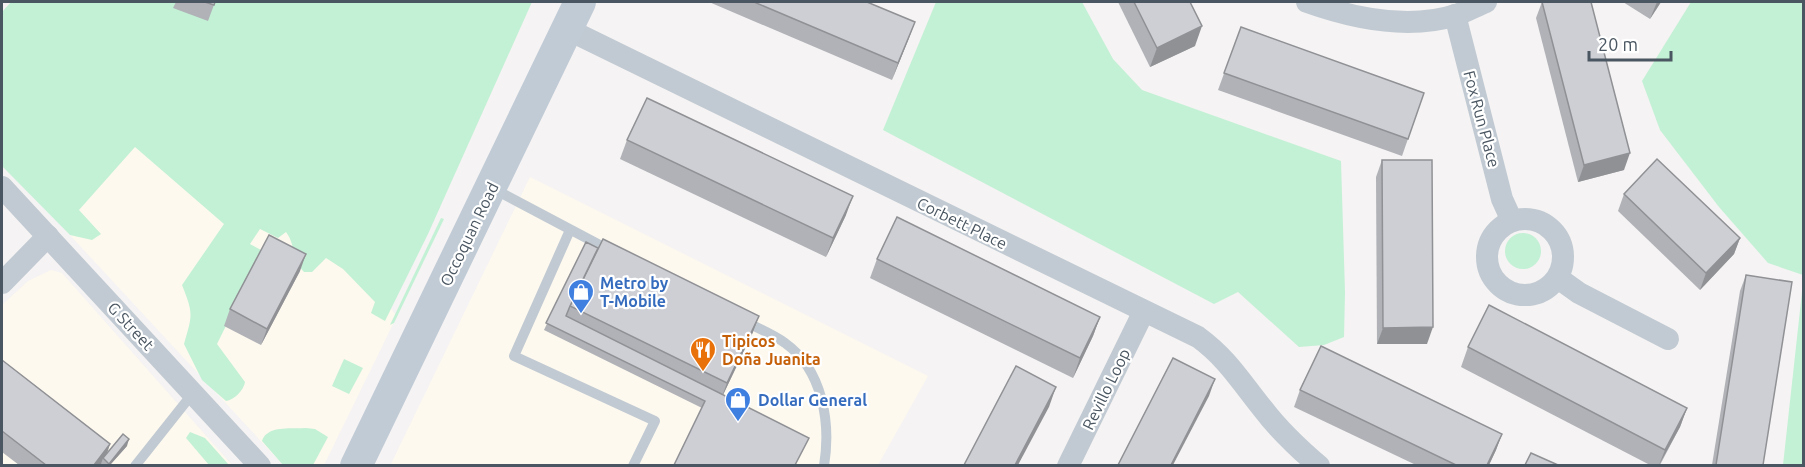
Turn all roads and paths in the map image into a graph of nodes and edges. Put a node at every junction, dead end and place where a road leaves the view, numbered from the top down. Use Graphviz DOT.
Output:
graph roads {
  1 [pos="580,2"];
  2 [pos="1307,2"];
  3 [pos="1486,2"];
  4 [pos="1455,15"];
  5 [pos="567,29"];
  6 [pos="2,187"];
  7 [pos="492,188"];
  8 [pos="1512,221"];
  9 [pos="570,230"];
  10 [pos="48,236"];
  11 [pos="617,254"];
  12 [pos="1558,278"];
  13 [pos="2,284"];
  14 [pos="1143,313"];
  15 [pos="733,315"];
  16 [pos="1668,339"];
  17 [pos="194,393"];
  18 [pos="1310,463"];
  19 [pos="135,465"];
  20 [pos="260,465"];
  21 [pos="356,465"];
  22 [pos="633,465"];
  23 [pos="824,465"];
  24 [pos="1068,465"];
  1 -- 5 [label="main road, Occoquan Road"];
  2 -- 4 [label="street"];
  3 -- 4 [label="street"];
  4 -- 8 [label="street, Fox Run Place"];
  5 -- 7 [label="main road, Occoquan Road"];
  5 -- 14 [label="street, Corbett Place"];
  6 -- 10 [label="street, G Street"];
  7 -- 9 [label="lane"];
  7 -- 21 [label="main road, Occoquan Road"];
  8 -- 12 [label="street"];
  8 -- 12 [label="street"];
  9 -- 11 [label="lane"];
  9 -- 22 [label="lane"];
  10 -- 13 [label="street"];
  10 -- 17 [label="street, G Street"];
  12 -- 16 [label="street"];
  14 -- 18 [label="street, Corbett Place"];
  14 -- 24 [label="street, Revillo Loop"];
  15 -- 23 [label="lane"];
  17 -- 19 [label="lane"];
  17 -- 20 [label="street, G Street"];
}
